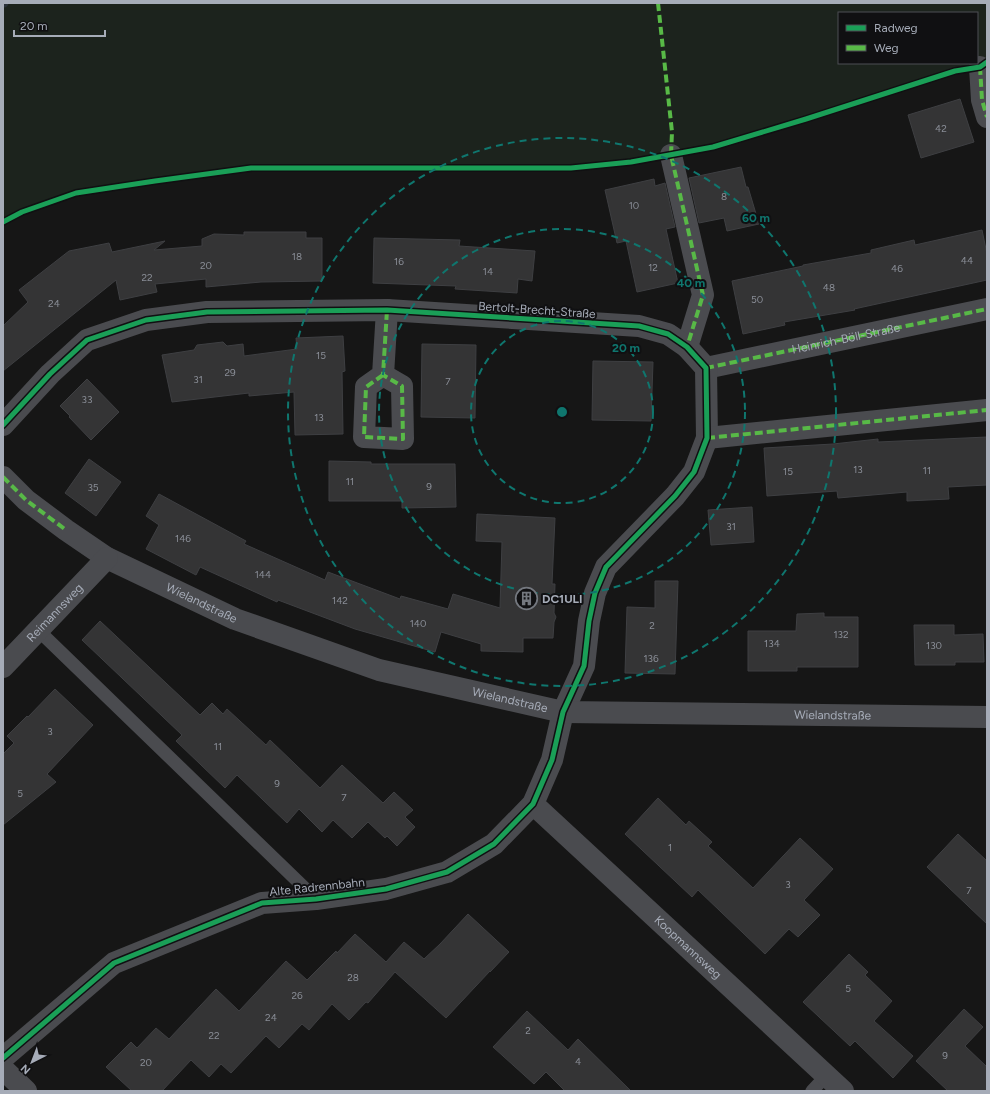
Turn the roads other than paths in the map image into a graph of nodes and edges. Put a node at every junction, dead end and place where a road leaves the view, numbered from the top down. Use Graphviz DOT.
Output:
graph roads {
  1 [pos="980,67"];
  2 [pos="987,117"];
  3 [pos="671,155"];
  4 [pos="987,309"];
  5 [pos="387,310"];
  6 [pos="687,347"];
  7 [pos="706,368"];
  8 [pos="383,375"];
  9 [pos="987,410"];
  10 [pos="3,425"];
  11 [pos="707,438"];
  12 [pos="3,477"];
  13 [pos="107,558"];
  14 [pos="38,630"];
  15 [pos="3,667"];
  16 [pos="563,712"];
  17 [pos="987,717"];
  18 [pos="533,804"];
  19 [pos="316,899"];
  20 [pos="3,1058"];
  21 [pos="3,1069"];
  22 [pos="819,1083"];
  23 [pos="26,1091"];
  24 [pos="843,1091"];
  1 -- 2 [label="street"];
  3 -- 6 [label="street"];
  4 -- 7 [label="street, Heinrich-Böll-Straße"];
  5 -- 6 [label="street, Bertolt-Brecht-Straße"];
  5 -- 8 [label="street"];
  5 -- 10 [label="street, Bertolt-Brecht-Straße"];
  6 -- 7 [label="street, Bertolt-Brecht-Straße"];
  7 -- 11 [label="street"];
  9 -- 11 [label="street"];
  11 -- 16 [label="street"];
  12 -- 13 [label="street, Wielandstraße"];
  13 -- 14 [label="street, Reimannsweg"];
  13 -- 16 [label="street, Wielandstraße"];
  14 -- 15 [label="street, Reimannsweg"];
  14 -- 19 [label="lane"];
  16 -- 17 [label="street, Wielandstraße"];
  16 -- 18 [label="street, Alte Radrennbahn"];
  18 -- 19 [label="street, Alte Radrennbahn"];
  18 -- 22 [label="street, Koopmannsweg"];
  19 -- 20 [label="street, Alte Radrennbahn"];
  21 -- 23 [label="street"];
  22 -- 24 [label="street, Koopmannsweg"];
}
